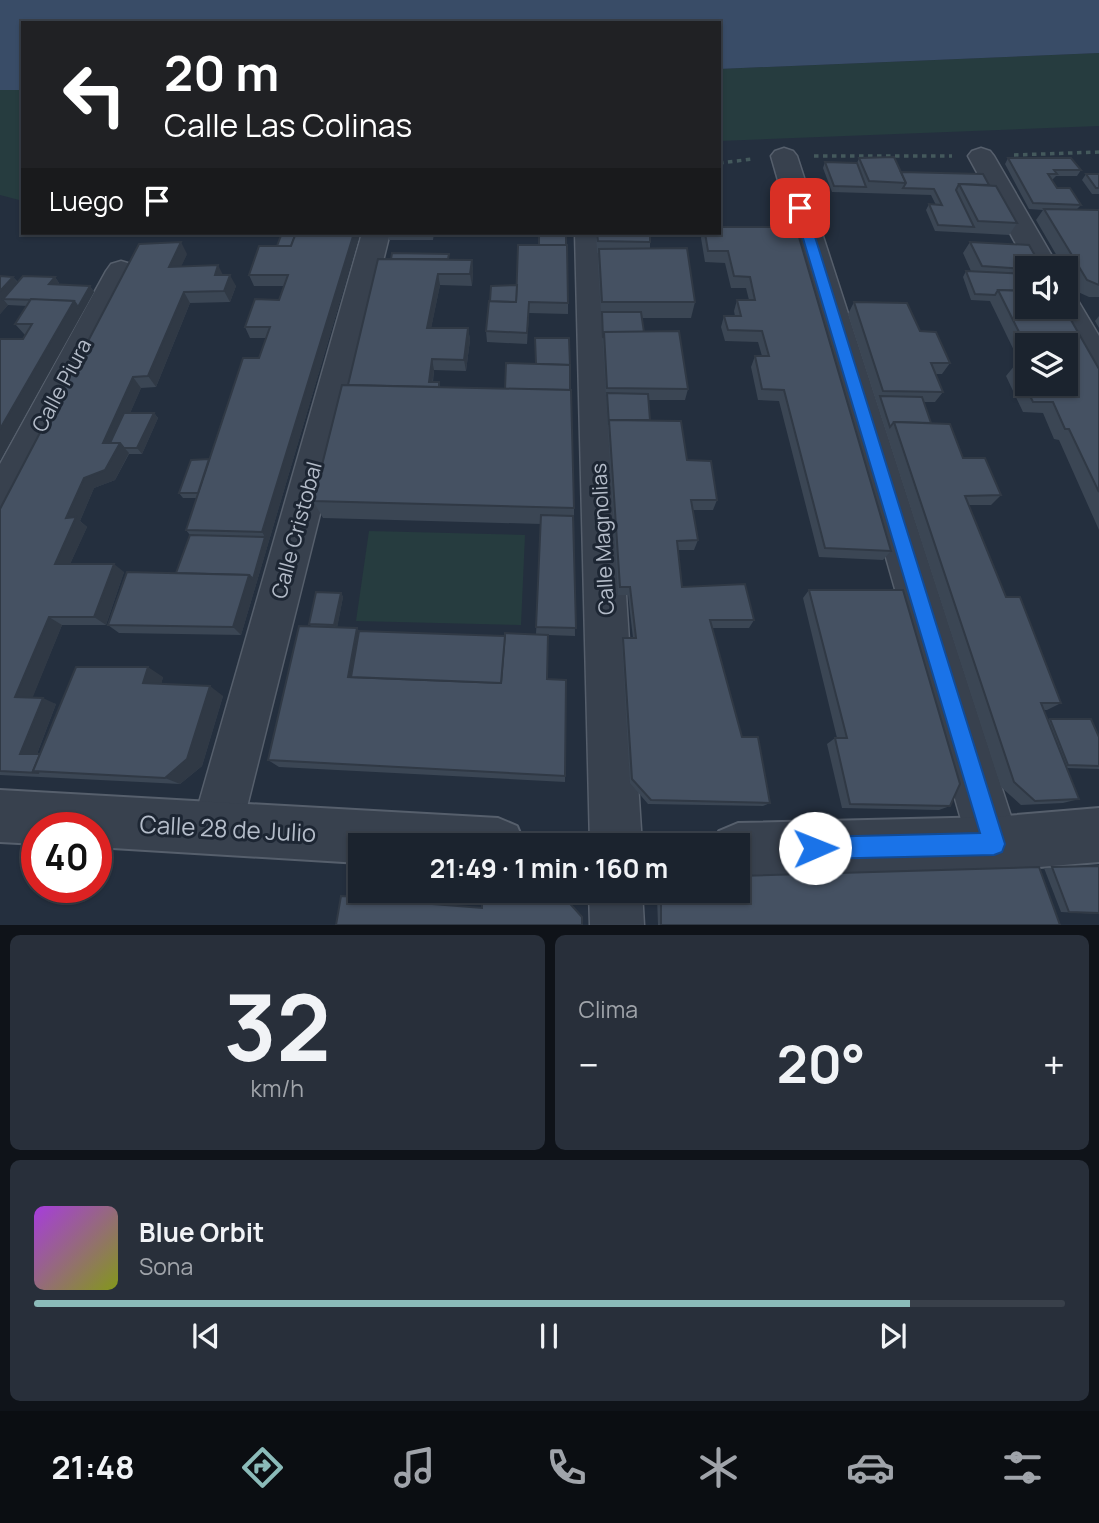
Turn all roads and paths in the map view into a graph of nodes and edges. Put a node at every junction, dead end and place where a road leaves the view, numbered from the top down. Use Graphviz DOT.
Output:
graph roads {
  1 [pos="1099,152"];
  2 [pos="784,156"];
  3 [pos="981,156"];
  4 [pos="721,163"];
  5 [pos="375,235"];
  6 [pos="589,235"];
  7 [pos="1037,256"];
  8 [pos="121,271"];
  9 [pos="1078,306"];
  10 [pos="1099,307"];
  11 [pos="1073,319"];
  12 [pos="1099,364"];
  13 [pos="0,499"];
  14 [pos="0,816"];
  15 [pos="216,827"];
  16 [pos="615,833"];
  17 [pos="348,835"];
  18 [pos="1099,835"];
  19 [pos="994,844"];
  20 [pos="750,850"];
  21 [pos="616,903"];
  22 [pos="617,925"];
  1 -- 3 [label="path"];
  2 -- 3 [label="path"];
  2 -- 4 [label="path"];
  2 -- 19 [label="street"];
  3 -- 7 [label="street"];
  5 -- 15 [label="street, Calle Cristobal"];
  6 -- 16 [label="street, Calle Magnolias"];
  8 -- 13 [label="street, Calle Piura"];
  9 -- 10 [label="street"];
  11 -- 12 [label="street"];
  14 -- 15 [label="street, Calle 28 de Julio"];
  15 -- 17 [label="street, Calle 28 de Julio"];
  18 -- 19 [label="street"];
  19 -- 20 [label="street"];
  21 -- 22 [label="street"];
}
